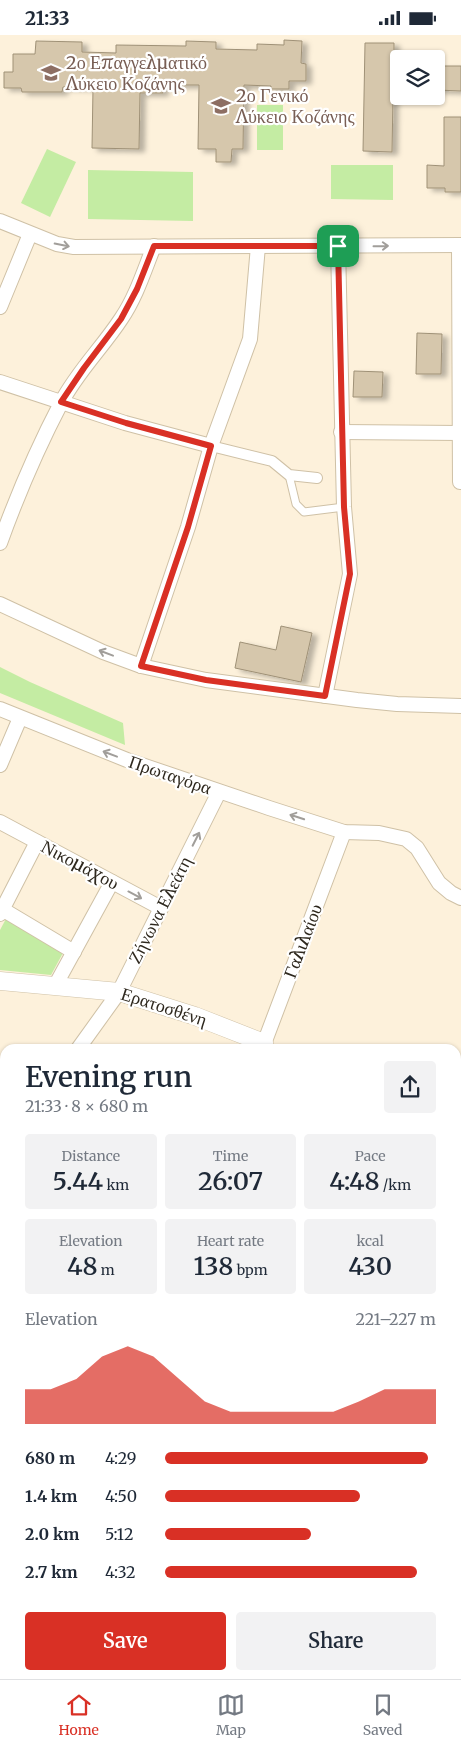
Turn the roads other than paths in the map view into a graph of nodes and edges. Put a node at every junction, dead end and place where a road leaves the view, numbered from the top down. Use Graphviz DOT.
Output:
graph roads {
  1 [pos="0,221"];
  2 [pos="30,234"];
  3 [pos="460,245"];
  4 [pos="154,246"];
  5 [pos="258,246"];
  6 [pos="338,246"];
  7 [pos="0,307"];
  8 [pos="0,382"];
  9 [pos="61,402"];
  10 [pos="341,432"];
  11 [pos="460,433"];
  12 [pos="211,446"];
  13 [pos="289,475"];
  14 [pos="317,478"];
  15 [pos="460,482"];
  16 [pos="344,507"];
  17 [pos="0,543"];
  18 [pos="0,604"];
  19 [pos="141,666"];
  20 [pos="325,696"];
  21 [pos="461,706"];
  22 [pos="0,709"];
  23 [pos="20,718"];
  24 [pos="0,765"];
  25 [pos="219,792"];
  26 [pos="0,822"];
  27 [pos="344,832"];
  28 [pos="37,842"];
  29 [pos="112,882"];
  30 [pos="461,898"];
  31 [pos="161,908"];
  32 [pos="1,911"];
  33 [pos="74,952"];
  34 [pos="0,981"];
  35 [pos="55,987"];
  36 [pos="119,992"];
  37 [pos="82,1044"];
  38 [pos="258,1044"];
  39 [pos="264,1044"];
  1 -- 2 [label="street"];
  2 -- 4 [label="street, one-way"];
  2 -- 7 [label="street"];
  6 -- 3 [label="street, one-way"];
  3 -- 11 [label="street"];
  4 -- 5 [label="street"];
  4 -- 9 [label="street"];
  5 -- 6 [label="street"];
  5 -- 12 [label="street"];
  6 -- 10 [label="street"];
  8 -- 9 [label="street"];
  9 -- 12 [label="street"];
  9 -- 17 [label="street"];
  10 -- 11 [label="street"];
  10 -- 16 [label="street"];
  11 -- 15 [label="street"];
  12 -- 13 [label="street"];
  12 -- 19 [label="street"];
  13 -- 14 [label="street"];
  13 -- 16 [label="lane"];
  16 -- 20 [label="street"];
  19 -- 18 [label="street, one-way"];
  19 -- 20 [label="street"];
  20 -- 21 [label="street"];
  22 -- 23 [label="street, Πρωταγόρα"];
  23 -- 24 [label="street"];
  25 -- 23 [label="street, Πρωταγόρα, one-way"];
  27 -- 25 [label="street, Πρωταγόρα, one-way"];
  31 -- 25 [label="street, Ζήνωνα Ελεάτη, one-way"];
  26 -- 28 [label="street, Νικομάχου"];
  27 -- 30 [label="street, Πρωταγόρα"];
  27 -- 39 [label="street, Γαλιλαίου"];
  28 -- 29 [label="street, Νικομάχου"];
  28 -- 32 [label="street"];
  29 -- 31 [label="street, Νικομάχου, one-way"];
  29 -- 33 [label="street"];
  31 -- 36 [label="street, Ζήνωνα Ελεάτη"];
  32 -- 33 [label="street"];
  33 -- 35 [label="street"];
  34 -- 35 [label="street, Ερατοσθένη"];
  35 -- 36 [label="street, Ερατοσθένη"];
  36 -- 37 [label="street, Ζήνωνα Ελεάτη"];
  36 -- 38 [label="street, Ερατοσθένη"];
}
